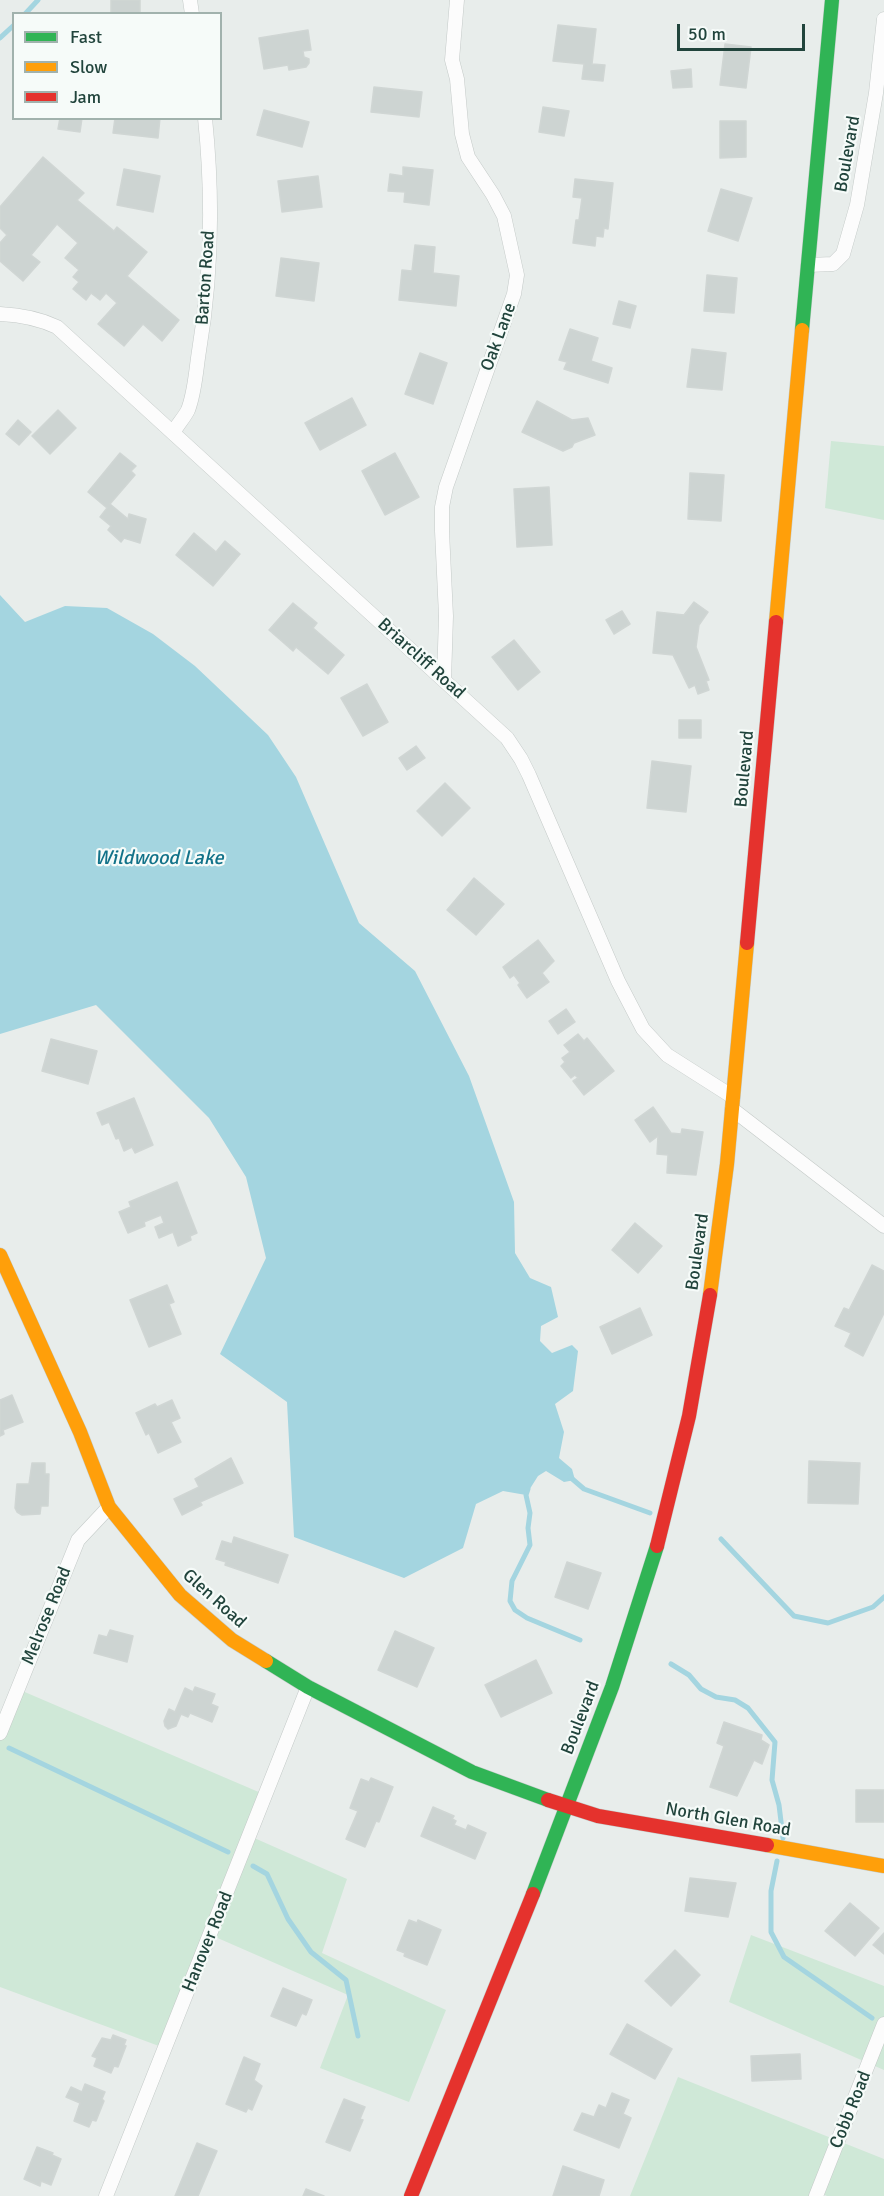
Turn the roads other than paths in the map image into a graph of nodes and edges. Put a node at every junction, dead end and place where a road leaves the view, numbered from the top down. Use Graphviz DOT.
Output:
graph roads {
  1 [pos="457,0"];
  2 [pos="832,0"];
  3 [pos="884,19"];
  4 [pos="205,120"];
  5 [pos="808,265"];
  6 [pos="0,314"];
  7 [pos="173,433"];
  8 [pos="444,680"];
  9 [pos="732,1103"];
  10 [pos="884,1226"];
  11 [pos="0,1255"];
  12 [pos="109,1507"];
  13 [pos="308,1687"];
  14 [pos="0,1733"];
  15 [pos="567,1806"];
  16 [pos="884,1866"];
  17 [pos="884,2024"];
  18 [pos="106,2196"];
  19 [pos="411,2196"];
  20 [pos="816,2196"];
  1 -- 8 [label="street, Oak Lane"];
  2 -- 5 [label="main road, Boulevard"];
  3 -- 5 [label="street, Boulevard"];
  4 -- 7 [label="street, Barton Road"];
  5 -- 9 [label="main road, Boulevard"];
  6 -- 7 [label="street, Briarcliff Road"];
  7 -- 8 [label="street, Briarcliff Road"];
  8 -- 9 [label="street, Briarcliff Road"];
  9 -- 10 [label="street, Briarcliff Road"];
  9 -- 15 [label="main road, Boulevard"];
  11 -- 12 [label="main road, Glen Road"];
  12 -- 13 [label="main road, Glen Road"];
  12 -- 14 [label="street, Melrose Road"];
  13 -- 15 [label="main road, Glen Road"];
  13 -- 18 [label="street, Hanover Road"];
  15 -- 16 [label="main road, North Glen Road"];
  15 -- 19 [label="main road, Boulevard"];
  17 -- 20 [label="street, Cobb Road"];
}
